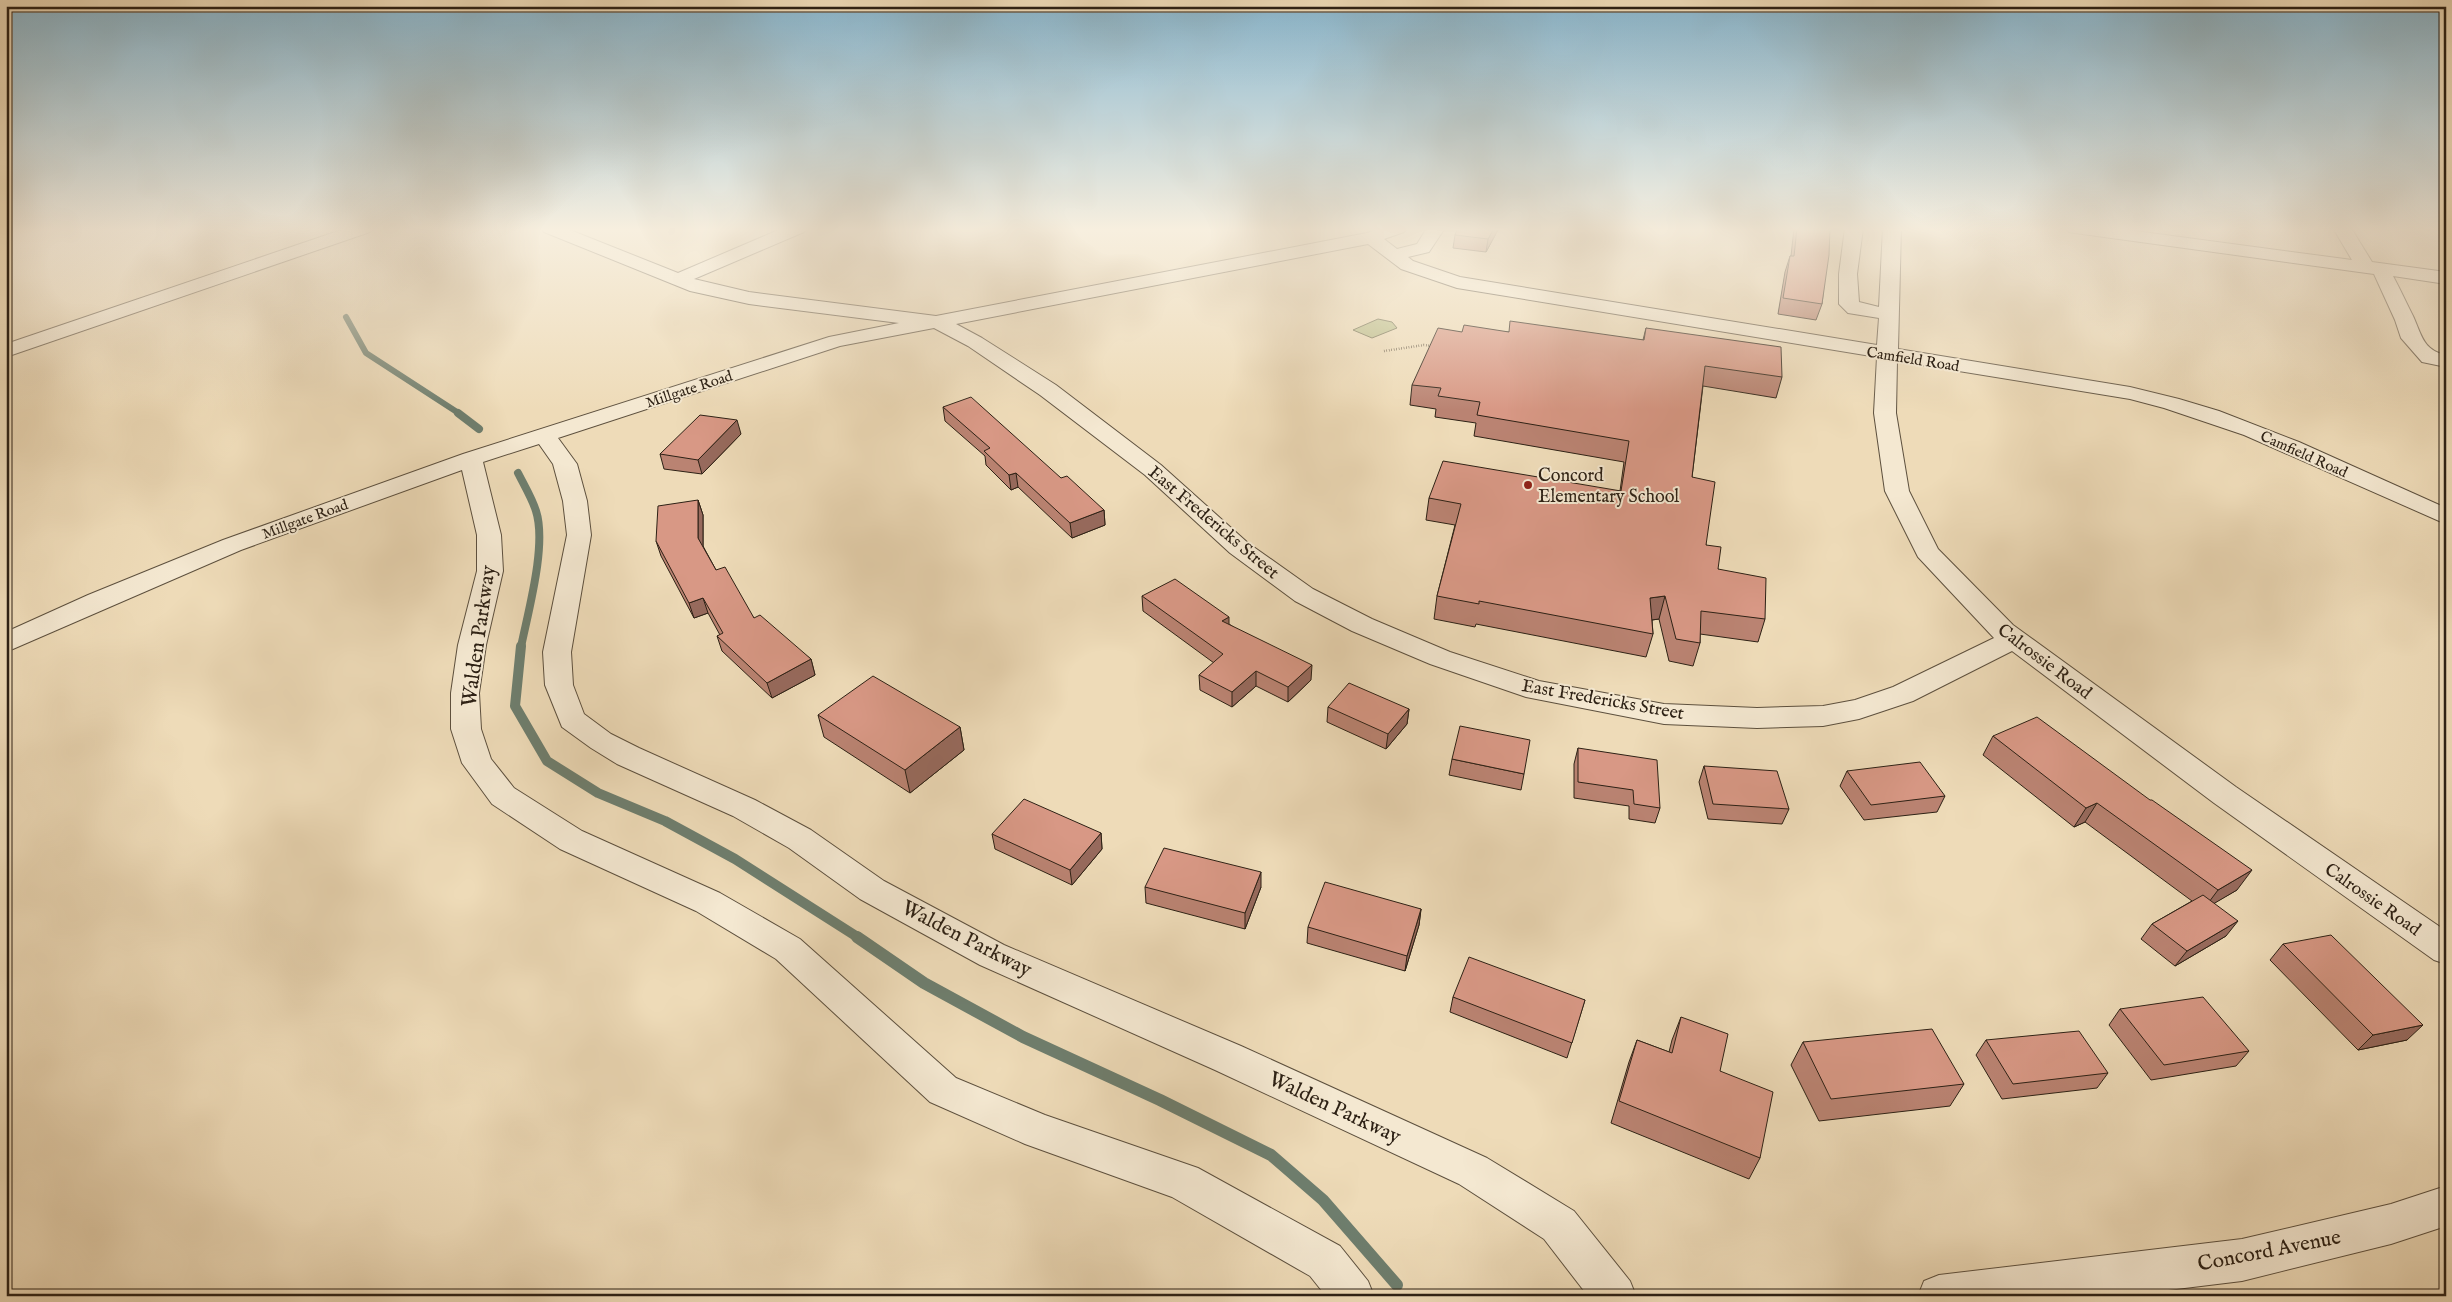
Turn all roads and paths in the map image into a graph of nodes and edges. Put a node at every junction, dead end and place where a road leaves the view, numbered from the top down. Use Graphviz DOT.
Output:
graph roads {
  1 [pos="187,289"];
  2 [pos="705,289"];
  3 [pos="1109,289"];
  4 [pos="1499,289"];
  5 [pos="1849,289"];
  6 [pos="1889,289"];
  7 [pos="2386,289"];
  8 [pos="1888,314"];
  9 [pos="938,322"];
  10 [pos="1442,347"];
  11 [pos="6,351"];
  12 [pos="1384,351"];
  13 [pos="1887,355"];
  14 [pos="2446,361"];
  15 [pos="545,436"];
  16 [pos="471,459"];
  17 [pos="2446,517"];
  18 [pos="2014,639"];
  19 [pos="6,643"];
  20 [pos="2446,950"];
  21 [pos="2446,1206"];
  22 [pos="1353,1296"];
  23 [pos="1615,1296"];
  24 [pos="1940,1296"];
  1 -- 11 [label="street"];
  2 -- 9 [label="street, East Fredericks Street"];
  3 -- 9 [label="street, Millgate Road"];
  4 -- 13 [label="street, Camfield Road"];
  5 -- 8 [label="street"];
  6 -- 8 [label="street, Calrossie Road"];
  7 -- 14 [label="street"];
  8 -- 13 [label="street, Calrossie Road"];
  9 -- 15 [label="street, Millgate Road"];
  9 -- 18 [label="street, East Fredericks Street"];
  10 -- 12 [label="path"];
  13 -- 17 [label="street, Camfield Road"];
  13 -- 18 [label="street, Calrossie Road"];
  15 -- 16 [label="street, Millgate Road"];
  15 -- 23 [label="street, Walden Parkway"];
  16 -- 19 [label="street, Millgate Road"];
  16 -- 22 [label="street, Walden Parkway"];
  18 -- 20 [label="street, Calrossie Road"];
  21 -- 24 [label="street, Concord Avenue"];
}
